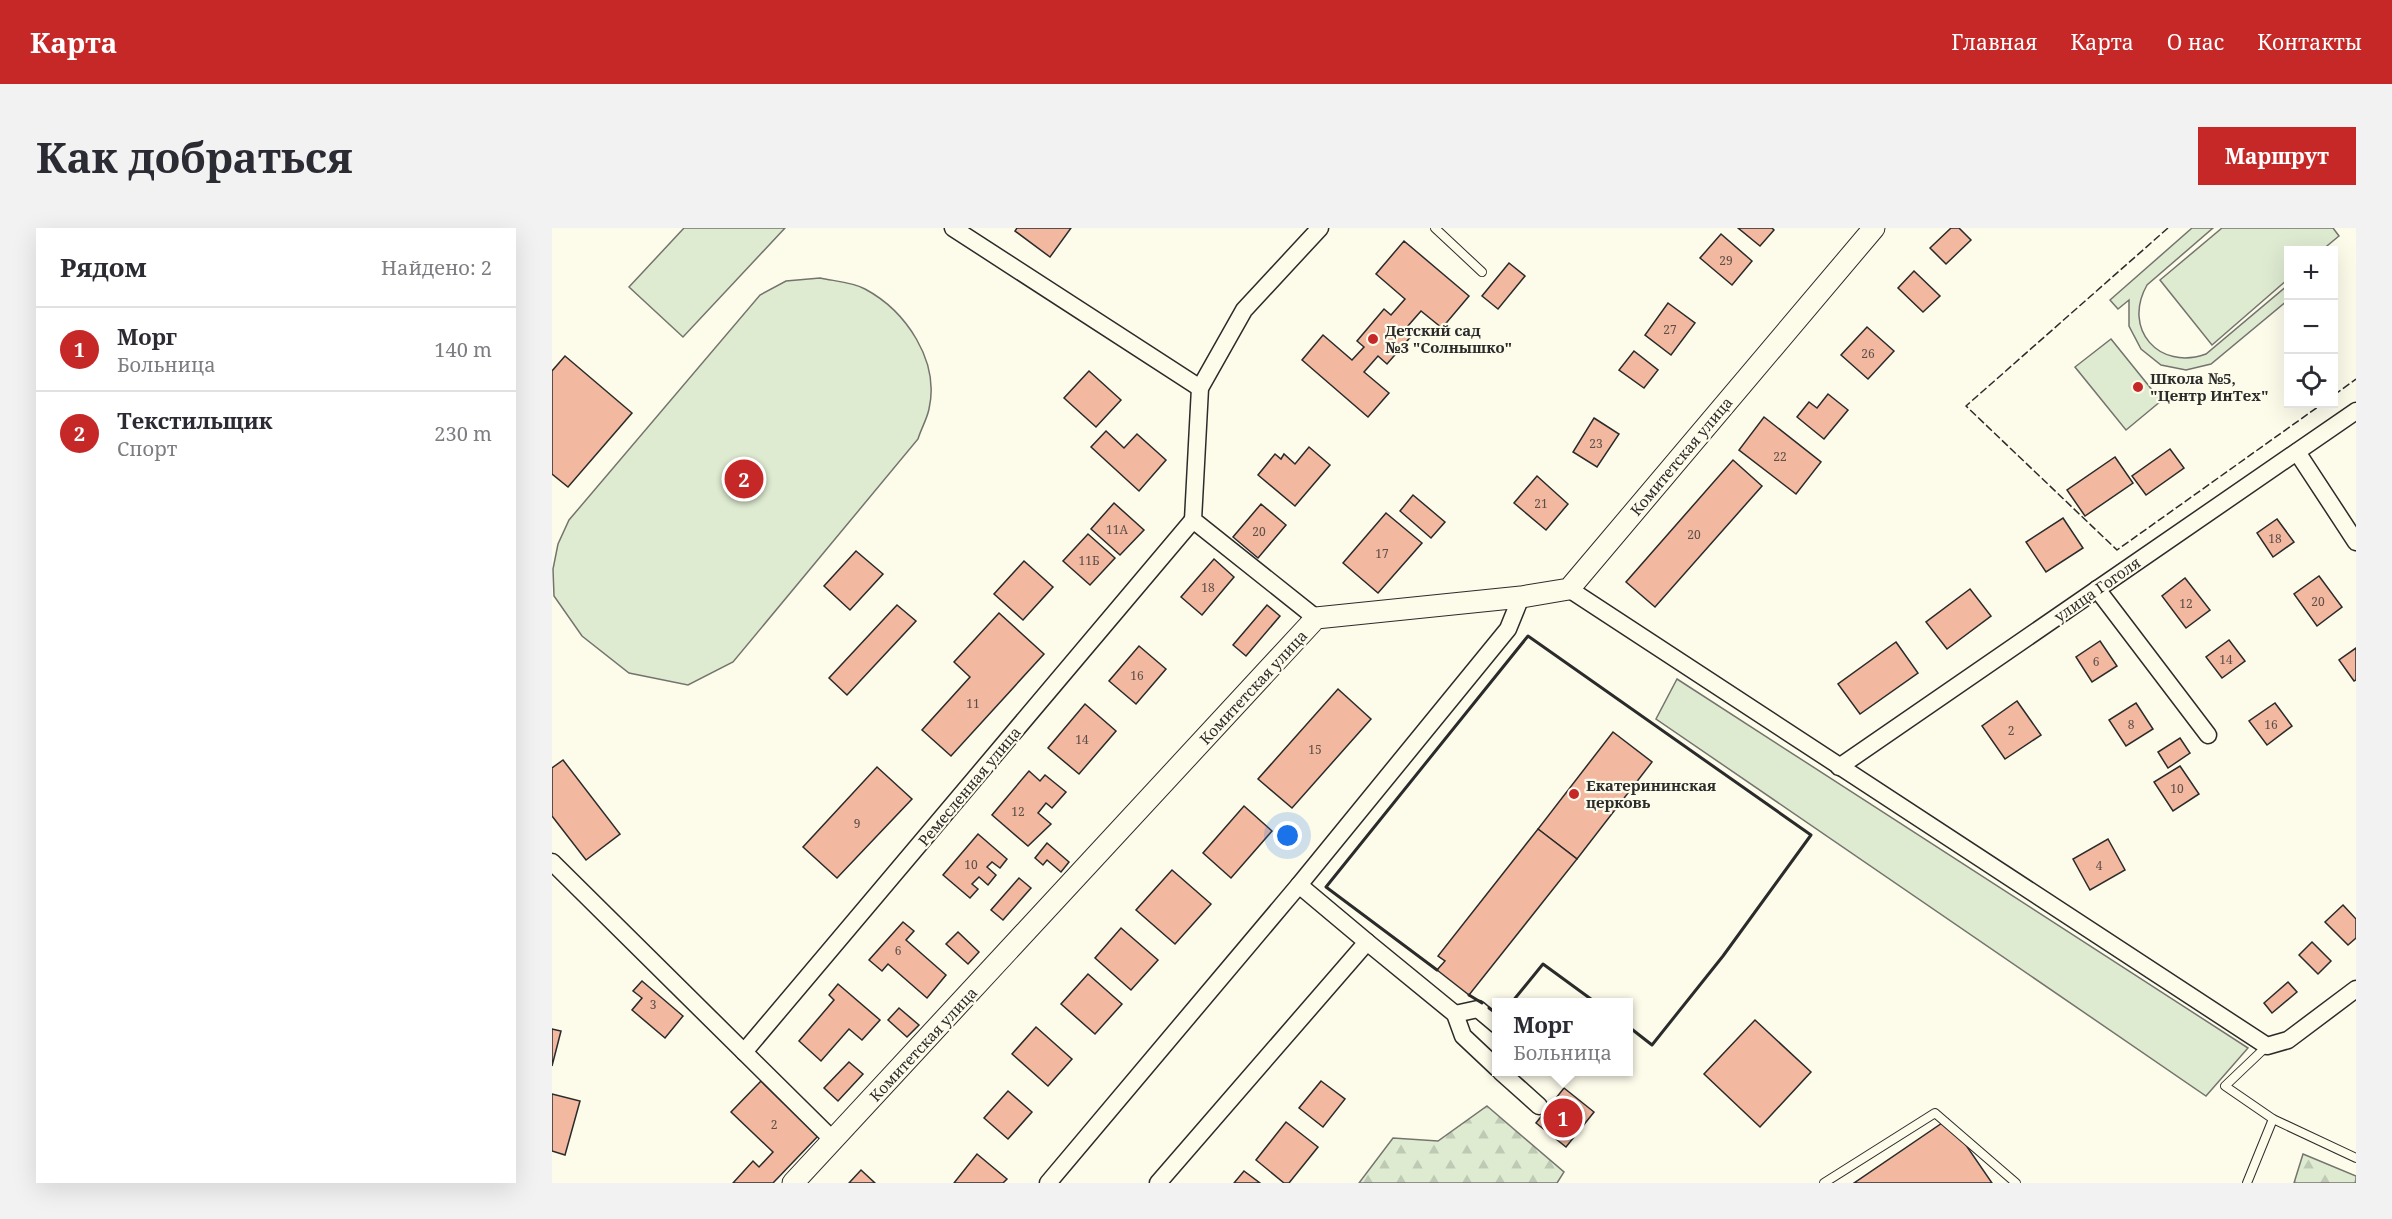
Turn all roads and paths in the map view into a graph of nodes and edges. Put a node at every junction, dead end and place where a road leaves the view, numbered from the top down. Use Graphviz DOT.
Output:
graph roads {
  1 [pos="952,228"];
  2 [pos="1320,228"];
  3 [pos="1435,228"];
  4 [pos="1874,228"];
  5 [pos="1482,272"];
  6 [pos="1200,387"];
  7 [pos="2356,411"];
  8 [pos="2297,452"];
  9 [pos="1193,520"];
  10 [pos="2356,542"];
  11 [pos="1569,589"];
  12 [pos="2097,589"];
  13 [pos="1521,597"];
  14 [pos="1316,618"];
  15 [pos="2208,735"];
  16 [pos="1839,767"];
  17 [pos="552,862"];
  18 [pos="1299,885"];
  19 [pos="1367,942"];
  20 [pos="2356,989"];
  21 [pos="1455,1014"];
  22 [pos="1492,1021"];
  23 [pos="2267,1046"];
  24 [pos="744,1052"];
  25 [pos="1492,1063"];
  26 [pos="1506,1076"];
  27 [pos="1539,1106"];
  28 [pos="2273,1119"];
  29 [pos="834,1141"];
  30 [pos="2356,1158"];
  31 [pos="793,1183"];
  32 [pos="1048,1183"];
  33 [pos="1158,1183"];
  34 [pos="1824,1183"];
  35 [pos="2016,1183"];
  36 [pos="2247,1183"];
  1 -- 6 [label="street"];
  2 -- 6 [label="street"];
  3 -- 5 [label="lane"];
  4 -- 11 [label="street, Комитетская улица"];
  6 -- 9 [label="street"];
  7 -- 8 [label="street, улица Гоголя"];
  8 -- 10 [label="street"];
  8 -- 12 [label="street, улица Гоголя"];
  9 -- 14 [label="street"];
  9 -- 24 [label="street, Ремесленная улица"];
  11 -- 13 [label="street, Комитетская улица"];
  11 -- 16 [label="street"];
  12 -- 15 [label="street"];
  12 -- 16 [label="street, улица Гоголя"];
  13 -- 14 [label="street, Комитетская улица"];
  13 -- 18 [label="street"];
  14 -- 29 [label="street, Комитетская улица"];
  16 -- 23 [label="street"];
  17 -- 24 [label="street"];
  18 -- 19 [label="street"];
  18 -- 32 [label="street"];
  19 -- 21 [label="street"];
  19 -- 33 [label="street"];
  20 -- 23 [label="street"];
  21 -- 22 [label="street"];
  21 -- 25 [label="street"];
  23 -- 28 [label="lane"];
  24 -- 29 [label="street"];
  26 -- 27 [label="street"];
  28 -- 30 [label="lane"];
  28 -- 36 [label="lane"];
  29 -- 31 [label="street, Комитетская улица"];
  34 -- 35 [label="lane"];
}
